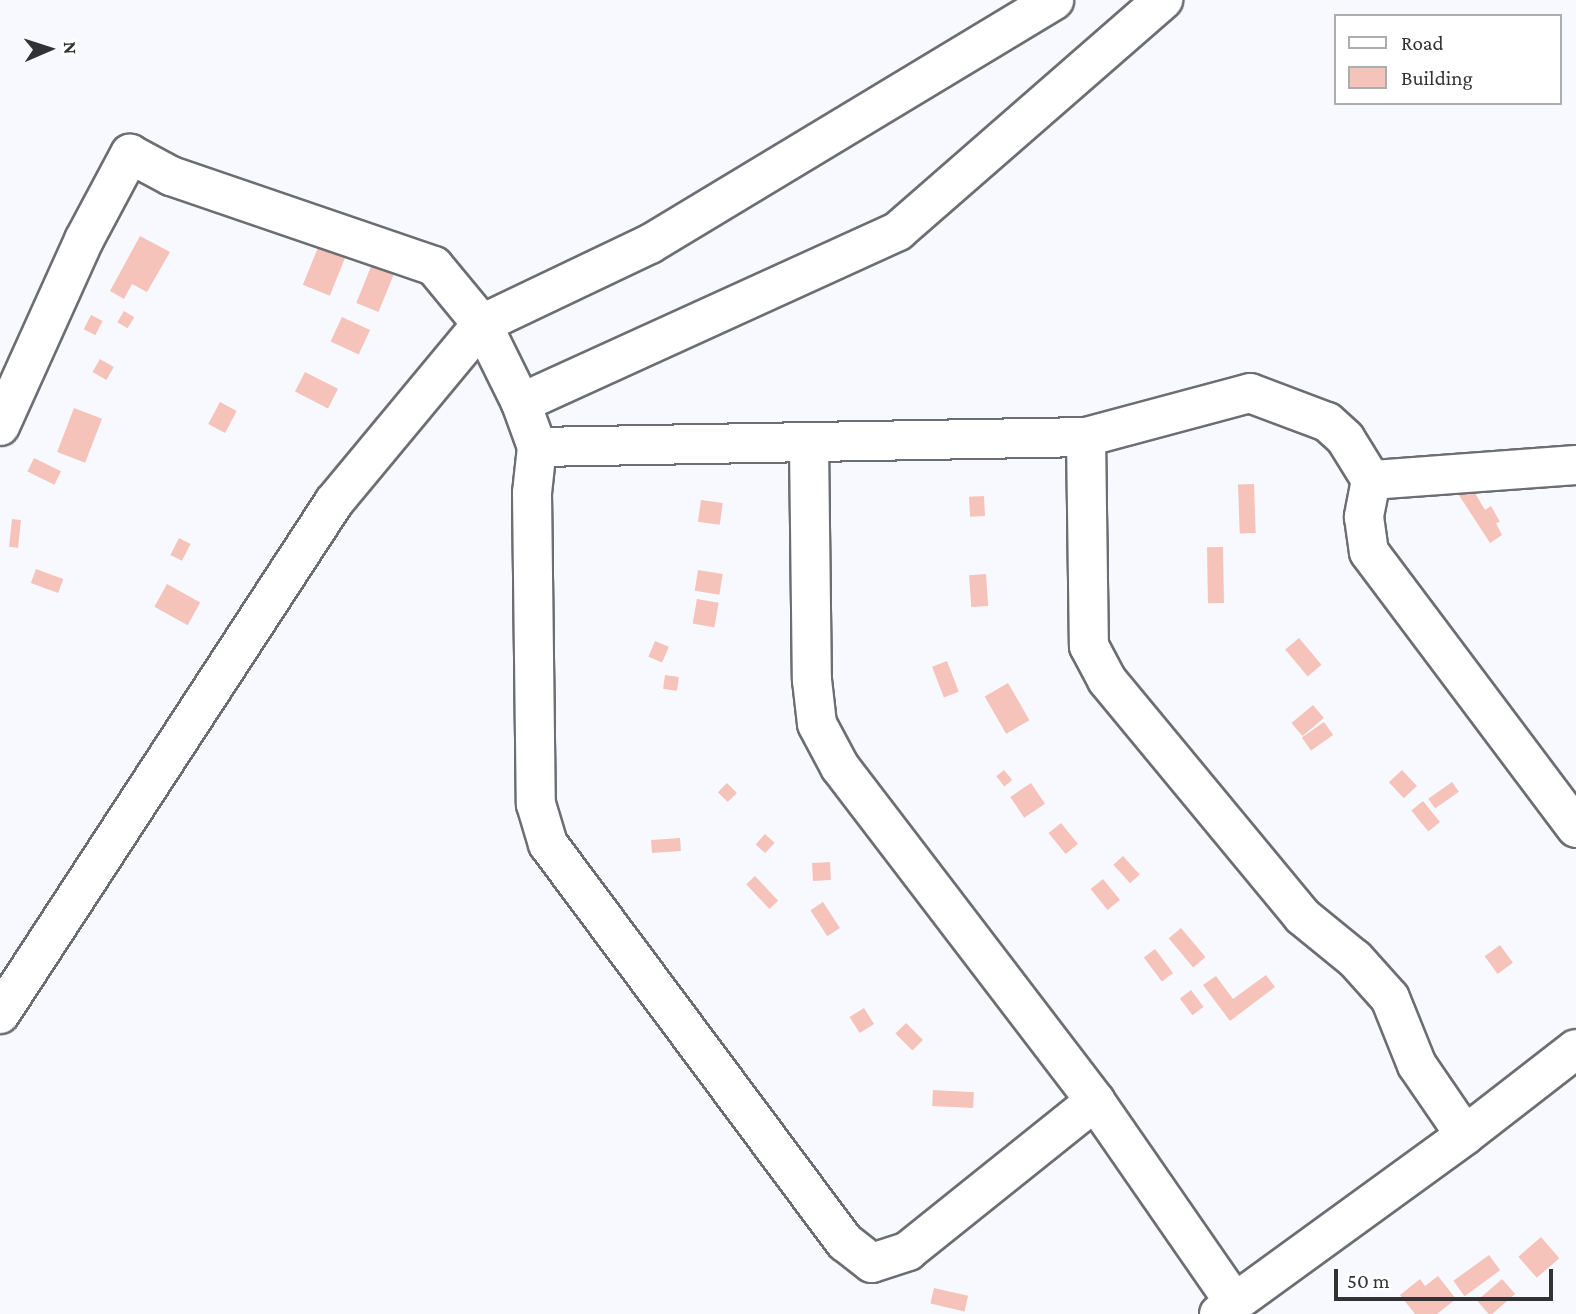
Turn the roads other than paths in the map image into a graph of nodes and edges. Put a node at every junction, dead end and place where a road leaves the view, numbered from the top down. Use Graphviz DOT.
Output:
graph roads {
  1 [pos="1054,0"];
  2 [pos="1163,0"];
  3 [pos="482,324"];
  4 [pos="521,403"];
  5 [pos="0,426"];
  6 [pos="1086,437"];
  7 [pos="808,444"];
  8 [pos="537,447"];
  9 [pos="1576,465"];
  10 [pos="1371,480"];
  11 [pos="1576,828"];
  12 [pos="0,1014"];
  13 [pos="1576,1049"];
  14 [pos="1095,1101"];
  15 [pos="1465,1135"];
  16 [pos="1227,1308"];
  1 -- 3 [label="street"];
  2 -- 4 [label="street"];
  3 -- 4 [label="street"];
  3 -- 5 [label="street"];
  3 -- 12 [label="street"];
  4 -- 8 [label="street"];
  6 -- 7 [label="street"];
  6 -- 10 [label="street"];
  6 -- 15 [label="street"];
  7 -- 8 [label="street"];
  7 -- 14 [label="street"];
  8 -- 14 [label="street"];
  9 -- 10 [label="street"];
  10 -- 11 [label="street"];
  13 -- 15 [label="street"];
  14 -- 16 [label="street"];
  15 -- 16 [label="street"];
}
